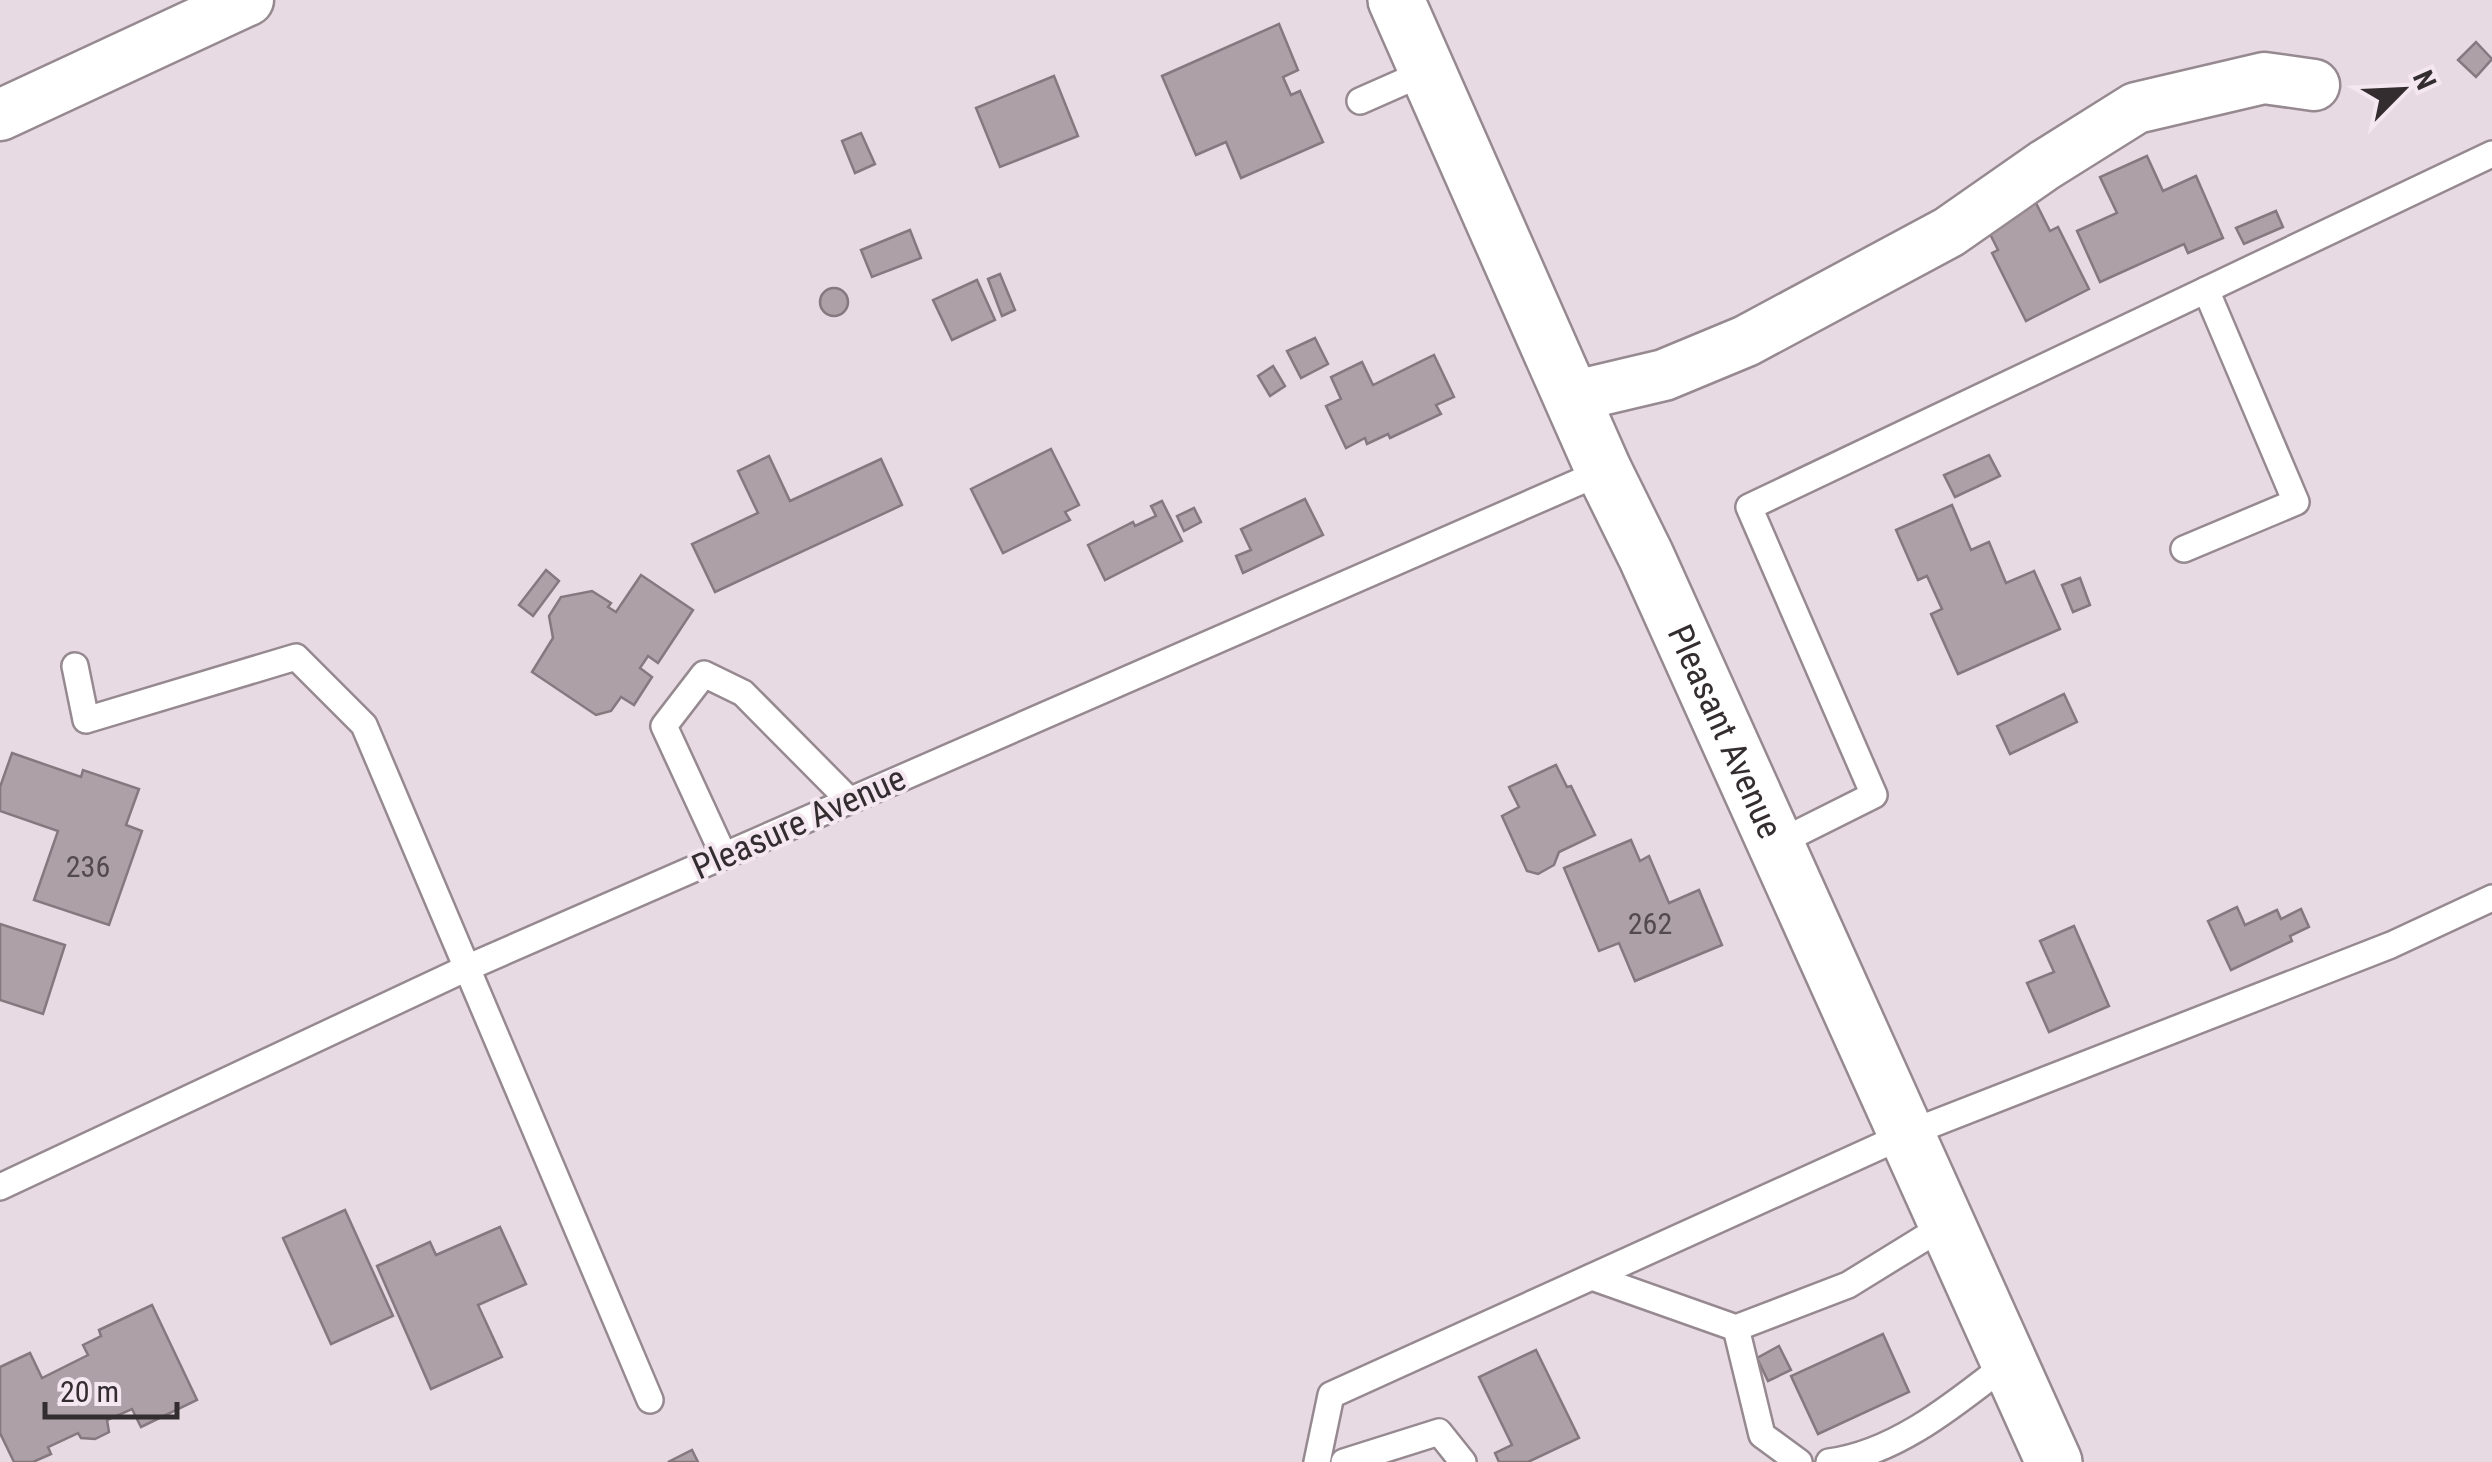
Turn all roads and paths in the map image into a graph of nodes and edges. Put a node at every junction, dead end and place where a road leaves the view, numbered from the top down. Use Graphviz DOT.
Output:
graph roads {
  1 [pos="248,0"];
  2 [pos="1396,0"];
  3 [pos="1428,70"];
  4 [pos="2314,84"];
  5 [pos="1360,101"];
  6 [pos="0,114"];
  7 [pos="2492,154"];
  8 [pos="2206,290"];
  9 [pos="1571,397"];
  10 [pos="1604,471"];
  11 [pos="2184,550"];
  12 [pos="75,666"];
  13 [pos="849,800"];
  14 [pos="1776,844"];
  15 [pos="724,856"];
  16 [pos="2492,898"];
  17 [pos="469,967"];
  18 [pos="1907,1134"];
  19 [pos="0,1187"];
  20 [pos="1947,1224"];
  21 [pos="1592,1277"];
  22 [pos="1736,1328"];
  23 [pos="2009,1362"];
  24 [pos="650,1400"];
  25 [pos="1317,1462"];
  26 [pos="1344,1462"];
  27 [pos="1463,1462"];
  28 [pos="1799,1462"];
  29 [pos="1829,1462"];
  30 [pos="2054,1462"];
  1 -- 6 [label="street"];
  2 -- 3 [label="street, Pleasant Avenue"];
  3 -- 5 [label="lane"];
  3 -- 9 [label="street, Pleasant Avenue"];
  4 -- 9 [label="street"];
  7 -- 8 [label="lane"];
  8 -- 11 [label="lane"];
  8 -- 14 [label="lane"];
  9 -- 10 [label="street, Pleasant Avenue"];
  10 -- 13 [label="lane, Pleasure Avenue"];
  10 -- 14 [label="street, Pleasant Avenue"];
  12 -- 17 [label="lane"];
  13 -- 15 [label="lane, Pleasure Avenue"];
  13 -- 15 [label="lane"];
  14 -- 18 [label="street, Pleasant Avenue"];
  15 -- 17 [label="lane, Pleasure Avenue"];
  16 -- 18 [label="lane"];
  17 -- 19 [label="lane, Pleasure Avenue"];
  17 -- 24 [label="lane"];
  18 -- 20 [label="street, Pleasant Avenue"];
  18 -- 21 [label="lane"];
  20 -- 22 [label="lane"];
  20 -- 23 [label="street, Pleasant Avenue"];
  21 -- 22 [label="lane"];
  21 -- 25 [label="lane"];
  22 -- 28 [label="lane"];
  23 -- 29 [label="lane"];
  23 -- 30 [label="street, Pleasant Avenue"];
  26 -- 27 [label="lane"];
}
